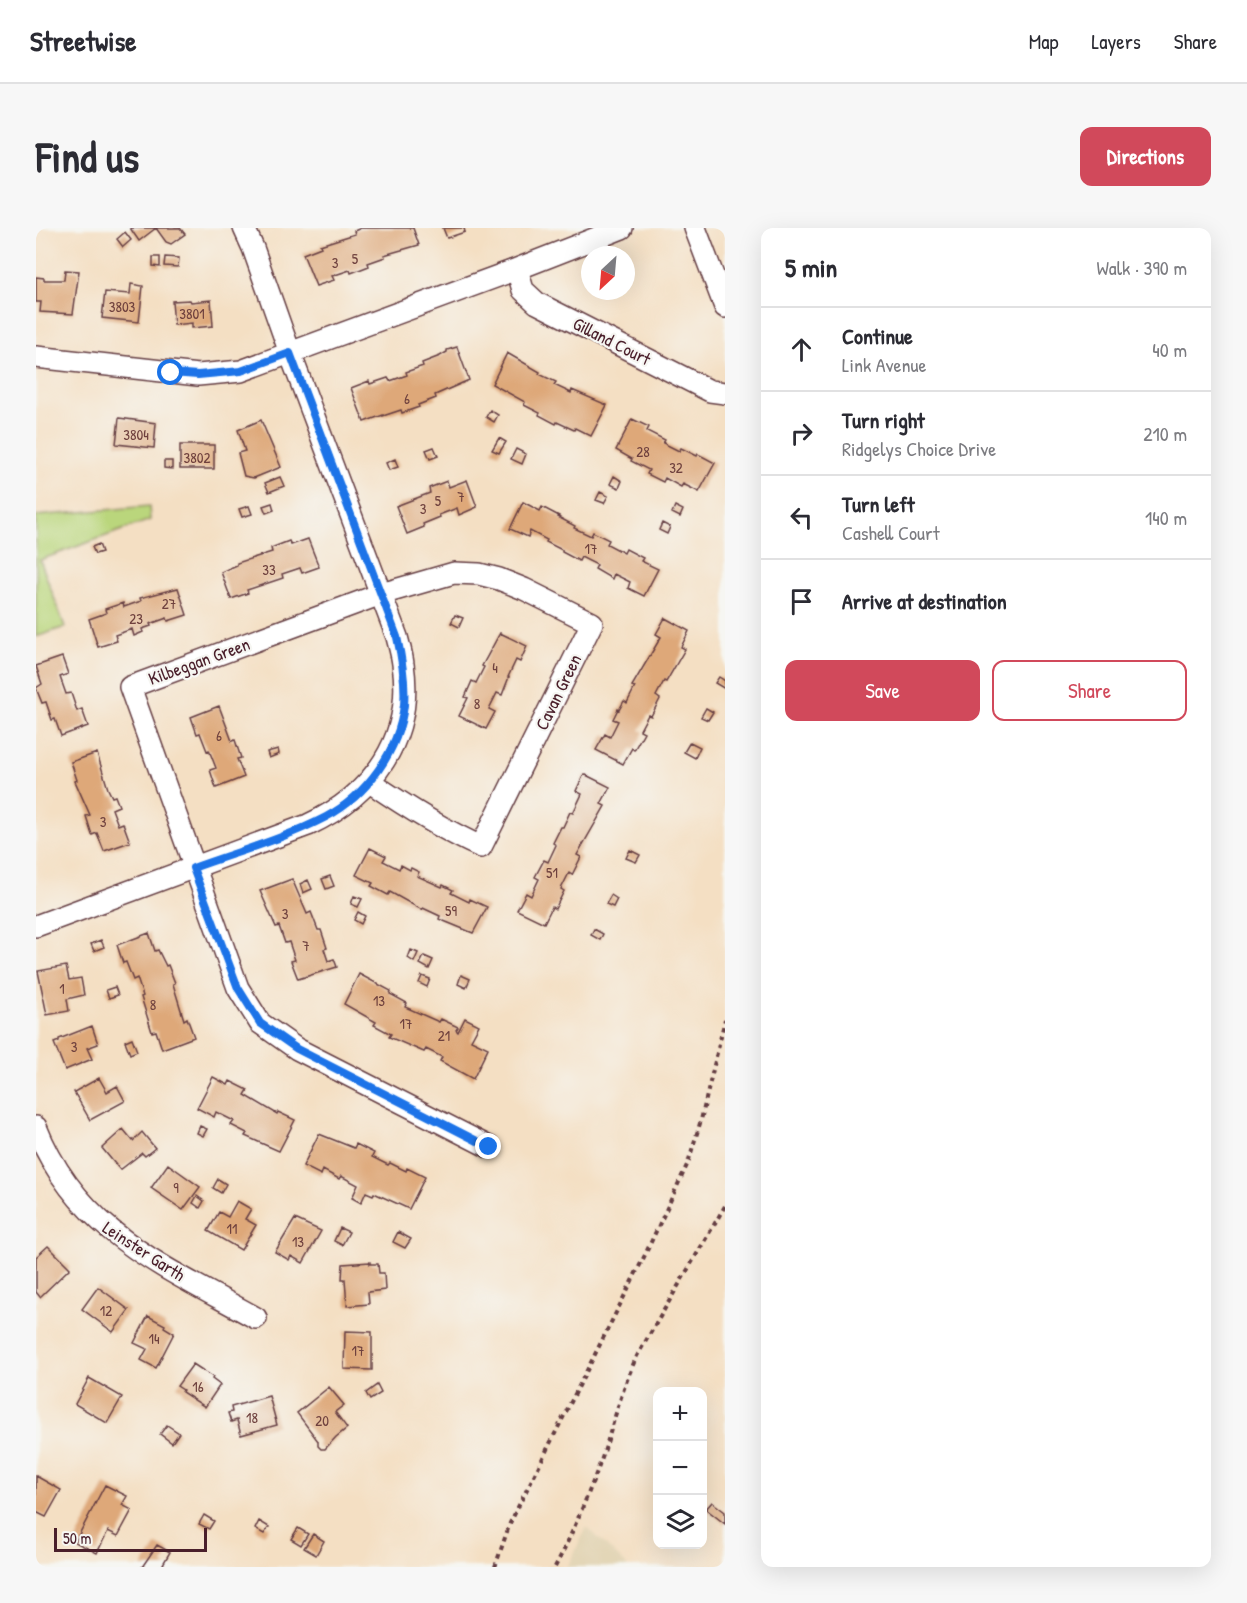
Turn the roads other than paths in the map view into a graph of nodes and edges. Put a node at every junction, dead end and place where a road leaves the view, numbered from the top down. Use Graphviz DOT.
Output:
graph roads {
  1 [pos="244,228"];
  2 [pos="622,228"];
  3 [pos="694,228"];
  4 [pos="517,269"];
  5 [pos="725,307"];
  6 [pos="290,353"];
  7 [pos="36,357"];
  8 [pos="725,393"];
  9 [pos="381,594"];
  10 [pos="370,782"];
  11 [pos="193,868"];
  12 [pos="36,926"];
  13 [pos="36,1127"];
  14 [pos="489,1147"];
  15 [pos="256,1318"];
  1 -- 6 [label="street"];
  2 -- 4 [label="street"];
  3 -- 5 [label="street"];
  4 -- 6 [label="street"];
  4 -- 8 [label="street, Gilland Court"];
  6 -- 7 [label="street"];
  6 -- 9 [label="street"];
  9 -- 10 [label="street"];
  9 -- 10 [label="street, Cavan Green"];
  9 -- 11 [label="street, Kilbeggan Green"];
  10 -- 11 [label="street"];
  11 -- 12 [label="street"];
  11 -- 14 [label="street"];
  13 -- 15 [label="street, Leinster Garth"];
}
